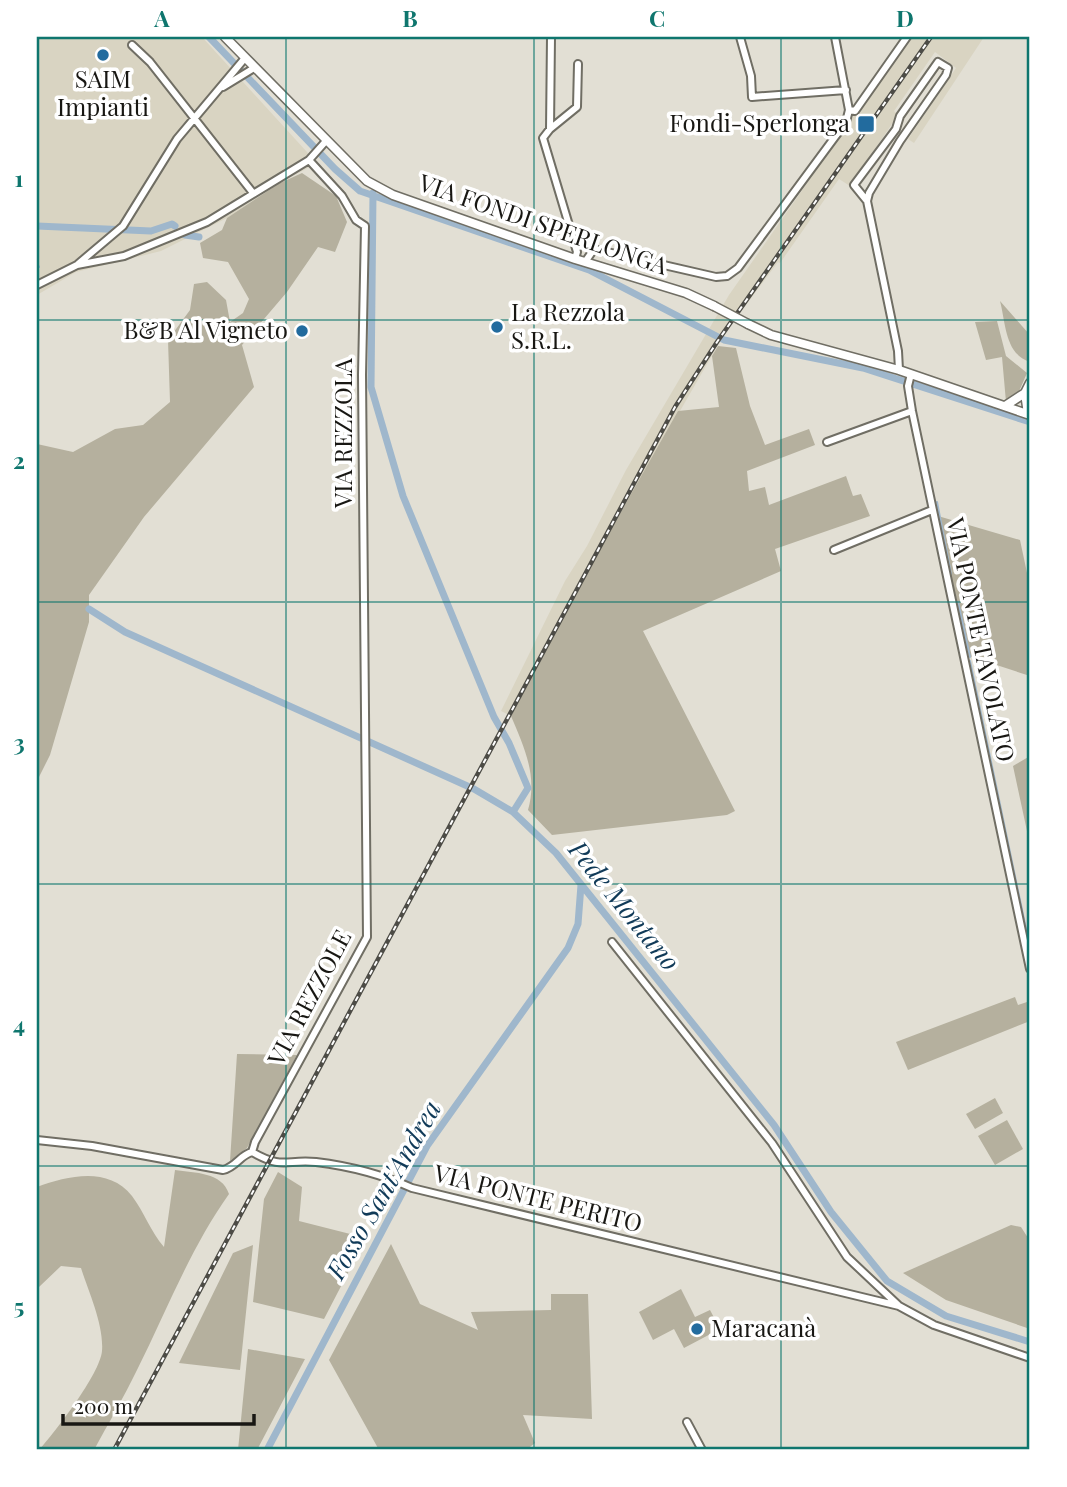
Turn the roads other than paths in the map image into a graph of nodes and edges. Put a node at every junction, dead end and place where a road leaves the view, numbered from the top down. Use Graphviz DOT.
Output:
graph roads {
  1 [pos="225,37"];
  2 [pos="551,37"];
  3 [pos="740,37"];
  4 [pos="835,37"];
  5 [pos="907,37"];
  6 [pos="132,45"];
  7 [pos="242,60"];
  8 [pos="578,64"];
  9 [pos="251,71"];
  10 [pos="221,89"];
  11 [pos="846,90"];
  12 [pos="849,110"];
  13 [pos="195,117"];
  14 [pos="897,127"];
  15 [pos="550,129"];
  16 [pos="906,133"];
  17 [pos="324,144"];
  18 [pos="878,154"];
  19 [pos="311,158"];
  20 [pos="887,161"];
  21 [pos="253,193"];
  22 [pos="867,201"];
  23 [pos="575,259"];
  24 [pos="585,262"];
  25 [pos="77,265"];
  26 [pos="37,285"];
  27 [pos="899,370"];
  28 [pos="909,380"];
  29 [pos="1030,383"];
  30 [pos="1025,393"];
  31 [pos="1005,406"];
  32 [pos="912,411"];
  33 [pos="1029,415"];
  34 [pos="827,442"];
  35 [pos="932,510"];
  36 [pos="834,550"];
  37 [pos="366,727"];
  38 [pos="612,942"];
  39 [pos="1029,954"];
  40 [pos="1030,969"];
  41 [pos="37,1140"];
  42 [pos="252,1152"];
  43 [pos="899,1306"];
  44 [pos="1030,1358"];
  45 [pos="687,1422"];
  46 [pos="702,1450"];
  1 -- 7 [label="street, VIA FONDI SPERLONGA"];
  2 -- 15 [label="street"];
  3 -- 11 [label="street"];
  4 -- 11 [label="street"];
  5 -- 12 [label="street"];
  6 -- 13 [label="street"];
  7 -- 9 [label="street, VIA FONDI SPERLONGA"];
  7 -- 10 [label="street"];
  8 -- 15 [label="street"];
  9 -- 10 [label="street"];
  9 -- 17 [label="street, VIA FONDI SPERLONGA"];
  10 -- 13 [label="street"];
  11 -- 12 [label="street"];
  12 -- 24 [label="street"];
  13 -- 21 [label="street"];
  13 -- 25 [label="street"];
  14 -- 16 [label="street"];
  14 -- 16 [label="street"];
  14 -- 18 [label="street"];
  15 -- 23 [label="street"];
  16 -- 20 [label="street"];
  17 -- 19 [label="street"];
  17 -- 23 [label="street, VIA FONDI SPERLONGA"];
  18 -- 20 [label="street"];
  18 -- 22 [label="street"];
  19 -- 21 [label="street"];
  19 -- 37 [label="street, VIA REZZOLA"];
  20 -- 22 [label="street"];
  21 -- 25 [label="street"];
  22 -- 27 [label="street"];
  23 -- 24 [label="street, VIA FONDI SPERLONGA"];
  24 -- 27 [label="street, VIA FONDI SPERLONGA, bridge"];
  25 -- 26 [label="street"];
  27 -- 28 [label="street, VIA FONDI SPERLONGA"];
  28 -- 31 [label="street, VIA FONDI SPERLONGA"];
  28 -- 32 [label="street, VIA PONTE TAVOLATO"];
  29 -- 30 [label="street"];
  30 -- 31 [label="street"];
  30 -- 33 [label="street"];
  31 -- 33 [label="street, VIA FONDI SPERLONGA"];
  32 -- 34 [label="street"];
  32 -- 35 [label="street, VIA PONTE TAVOLATO"];
  35 -- 36 [label="street"];
  35 -- 39 [label="street, VIA PONTE TAVOLATO"];
  37 -- 42 [label="street, VIA REZZOLE"];
  38 -- 43 [label="street"];
  39 -- 40 [label="street, VIA PONTE TAVOLATO"];
  41 -- 42 [label="street"];
  42 -- 43 [label="street, VIA PONTE PERITO"];
  43 -- 44 [label="street, VIA PONTE PERITO"];
  45 -- 46 [label="street"];
}
